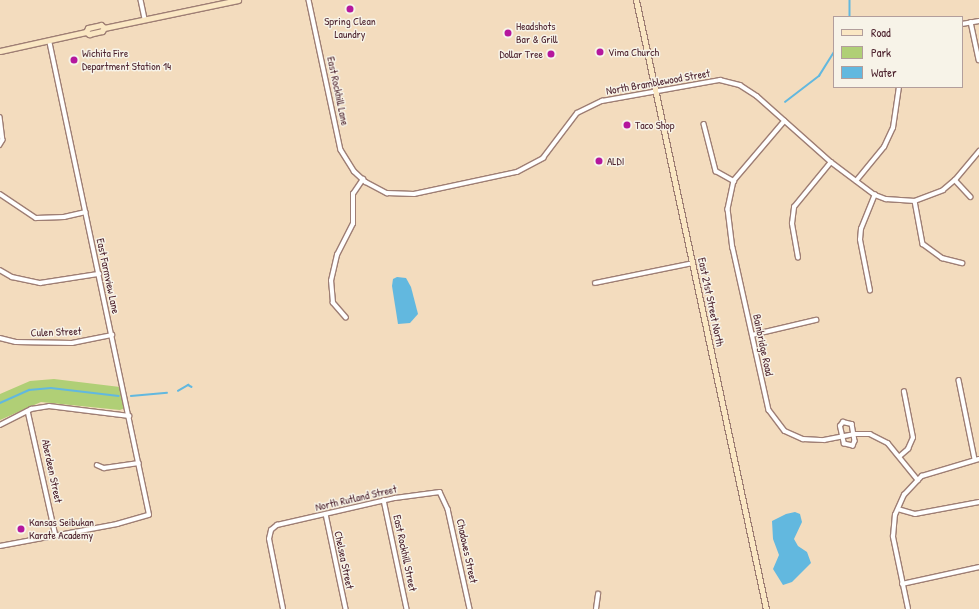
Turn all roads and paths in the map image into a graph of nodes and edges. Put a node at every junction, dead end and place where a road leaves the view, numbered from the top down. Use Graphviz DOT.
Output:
graph roads {
  1 [pos="141,0"];
  2 [pos="238,0"];
  3 [pos="309,0"];
  4 [pos="636,0"];
  5 [pos="145,19"];
  6 [pos="979,21"];
  7 [pos="971,22"];
  8 [pos="963,24"];
  9 [pos="49,41"];
  10 [pos="0,51"];
  11 [pos="979,60"];
  12 [pos="899,88"];
  13 [pos="656,91"];
  14 [pos="0,117"];
  15 [pos="785,122"];
  16 [pos="704,124"];
  17 [pos="0,145"];
  18 [pos="979,151"];
  19 [pos="832,162"];
  20 [pos="363,179"];
  21 [pos="955,180"];
  22 [pos="734,181"];
  23 [pos="856,181"];
  24 [pos="0,194"];
  25 [pos="875,195"];
  26 [pos="971,197"];
  27 [pos="915,201"];
  28 [pos="85,212"];
  29 [pos="798,258"];
  30 [pos="693,263"];
  31 [pos="962,263"];
  32 [pos="0,270"];
  33 [pos="99,274"];
  34 [pos="595,283"];
  35 [pos="870,291"];
  36 [pos="346,318"];
  37 [pos="816,320"];
  38 [pos="752,335"];
  39 [pos="112,336"];
  40 [pos="0,338"];
  41 [pos="958,380"];
  42 [pos="904,392"];
  43 [pos="28,411"];
  44 [pos="130,416"];
  45 [pos="0,425"];
  46 [pos="854,434"];
  47 [pos="842,436"];
  48 [pos="900,456"];
  49 [pos="977,459"];
  50 [pos="139,463"];
  51 [pos="97,465"];
  52 [pos="918,480"];
  53 [pos="444,498"];
  54 [pos="384,500"];
  55 [pos="979,502"];
  56 [pos="898,509"];
  57 [pos="326,514"];
  58 [pos="56,536"];
  59 [pos="0,546"];
  60 [pos="979,567"];
  61 [pos="902,584"];
  62 [pos="598,594"];
  63 [pos="283,609"];
  64 [pos="346,609"];
  65 [pos="407,609"];
  66 [pos="470,609"];
  67 [pos="596,609"];
  68 [pos="766,609"];
  69 [pos="908,609"];
  1 -- 5 [label="street"];
  2 -- 5 [label="main road"];
  3 -- 20 [label="street, East Rockhill Lane"];
  4 -- 13 [label="main road, East 21st Street North"];
  5 -- 9 [label="main road"];
  6 -- 7 [label="street"];
  7 -- 8 [label="street"];
  7 -- 11 [label="street"];
  9 -- 10 [label="main road"];
  9 -- 28 [label="street, East Farmview Lane"];
  12 -- 23 [label="street"];
  13 -- 15 [label="street, North Bramblewood Street"];
  13 -- 20 [label="street, North Bramblewood Street"];
  13 -- 30 [label="main road, East 21st Street North"];
  14 -- 17 [label="street"];
  15 -- 19 [label="street, North Bramblewood Street"];
  15 -- 22 [label="street, Bainbridge Road"];
  16 -- 22 [label="street"];
  18 -- 21 [label="street, North Bramblewood Street"];
  19 -- 23 [label="street, North Bramblewood Street"];
  19 -- 29 [label="street"];
  20 -- 36 [label="street"];
  21 -- 26 [label="street"];
  21 -- 27 [label="street, North Bramblewood Street"];
  22 -- 38 [label="street, Bainbridge Road"];
  23 -- 25 [label="street, North Bramblewood Street"];
  24 -- 28 [label="street"];
  25 -- 27 [label="street, North Bramblewood Street"];
  25 -- 35 [label="street"];
  27 -- 31 [label="street"];
  28 -- 33 [label="street, East Farmview Lane"];
  30 -- 34 [label="street"];
  30 -- 68 [label="main road, East 21st Street North"];
  32 -- 33 [label="street"];
  33 -- 39 [label="street, East Farmview Lane"];
  37 -- 38 [label="street"];
  38 -- 47 [label="street, Bainbridge Road"];
  39 -- 40 [label="street, Culen Street"];
  39 -- 44 [label="street, East Farmview Lane"];
  41 -- 49 [label="street"];
  42 -- 48 [label="street"];
  43 -- 44 [label="street"];
  43 -- 45 [label="street"];
  43 -- 58 [label="street, Aberdeen Street"];
  44 -- 50 [label="street, East Farmview Lane"];
  46 -- 47 [label="street, Bainbridge Road"];
  46 -- 47 [label="street"];
  46 -- 47 [label="street"];
  46 -- 48 [label="street, Bainbridge Road"];
  48 -- 52 [label="street, Bainbridge Road"];
  49 -- 52 [label="street"];
  50 -- 51 [label="street"];
  50 -- 58 [label="street, East Farmview Lane"];
  52 -- 56 [label="street"];
  53 -- 54 [label="street, North Rutland Street"];
  53 -- 66 [label="street, Chadowes Street"];
  54 -- 57 [label="street, North Rutland Street"];
  54 -- 65 [label="street, East Rockhill Street"];
  55 -- 56 [label="street"];
  56 -- 61 [label="street"];
  57 -- 63 [label="street, North Rutland Street"];
  57 -- 64 [label="street, Chelsea Street"];
  58 -- 59 [label="street"];
  60 -- 61 [label="street"];
  61 -- 69 [label="street"];
  62 -- 67 [label="street"];
}
